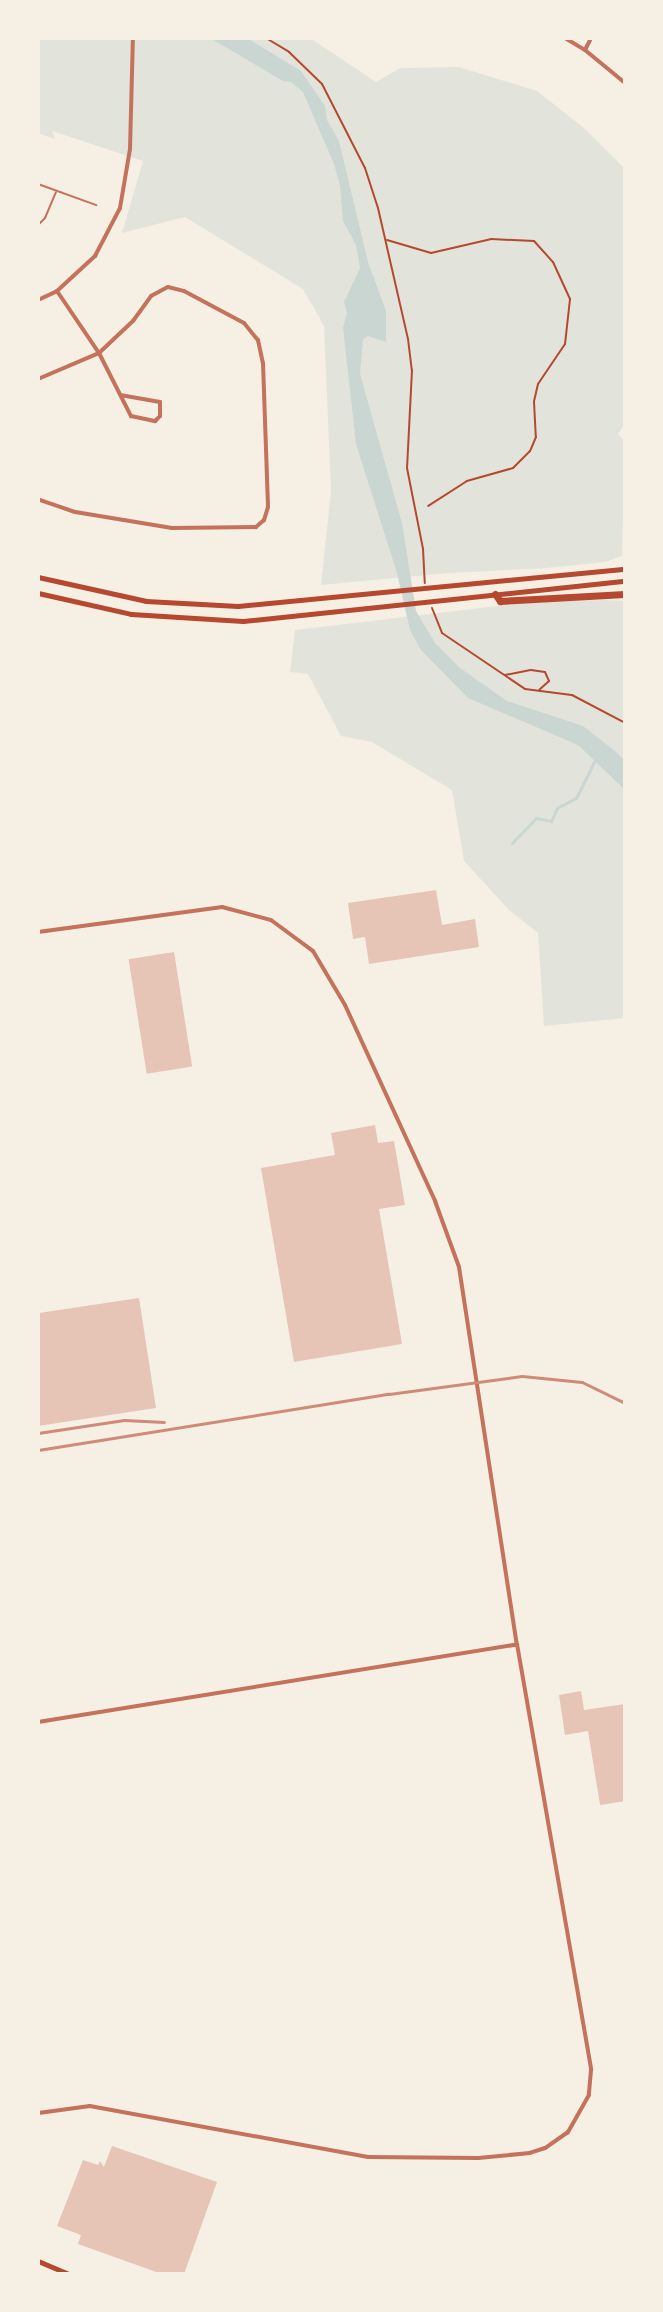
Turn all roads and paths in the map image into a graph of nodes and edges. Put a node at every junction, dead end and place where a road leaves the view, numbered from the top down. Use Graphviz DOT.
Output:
graph roads {
  1 [pos="133,38"];
  2 [pos="266,38"];
  3 [pos="565,38"];
  4 [pos="591,38"];
  5 [pos="585,50"];
  6 [pos="625,83"];
  7 [pos="38,184"];
  8 [pos="56,192"];
  9 [pos="96,205"];
  10 [pos="38,225"];
  11 [pos="386,240"];
  12 [pos="57,291"];
  13 [pos="38,300"];
  14 [pos="99,353"];
  15 [pos="38,379"];
  16 [pos="122,395"];
  17 [pos="38,499"];
  18 [pos="428,506"];
  19 [pos="625,569"];
  20 [pos="38,577"];
  21 [pos="625,581"];
  22 [pos="425,584"];
  23 [pos="38,593"];
  24 [pos="495,594"];
  25 [pos="625,594"];
  26 [pos="429,597"];
  27 [pos="504,675"];
  28 [pos="535,691"];
  29 [pos="625,723"];
  30 [pos="38,932"];
  31 [pos="517,1644"];
  32 [pos="38,1722"];
  33 [pos="38,2113"];
  34 [pos="38,2261"];
  35 [pos="69,2274"];
  1 -- 12 [label="street"];
  2 -- 11 [label="path"];
  3 -- 5 [label="street"];
  4 -- 5 [label="street"];
  5 -- 6 [label="street"];
  7 -- 8 [label="lane"];
  8 -- 9 [label="lane"];
  8 -- 10 [label="lane"];
  11 -- 18 [label="path"];
  11 -- 22 [label="path"];
  12 -- 13 [label="street"];
  12 -- 14 [label="street"];
  14 -- 15 [label="street"];
  14 -- 16 [label="street"];
  14 -- 17 [label="street"];
  16 -- 16 [label="street"];
  19 -- 20 [label="main road"];
  21 -- 24 [label="main road"];
  23 -- 24 [label="main road"];
  24 -- 25 [label="highway"];
  26 -- 27 [label="path"];
  27 -- 28 [label="path"];
  27 -- 28 [label="path"];
  28 -- 29 [label="path"];
  30 -- 31 [label="street"];
  31 -- 32 [label="street"];
  31 -- 33 [label="street"];
  34 -- 35 [label="main road"];
}
